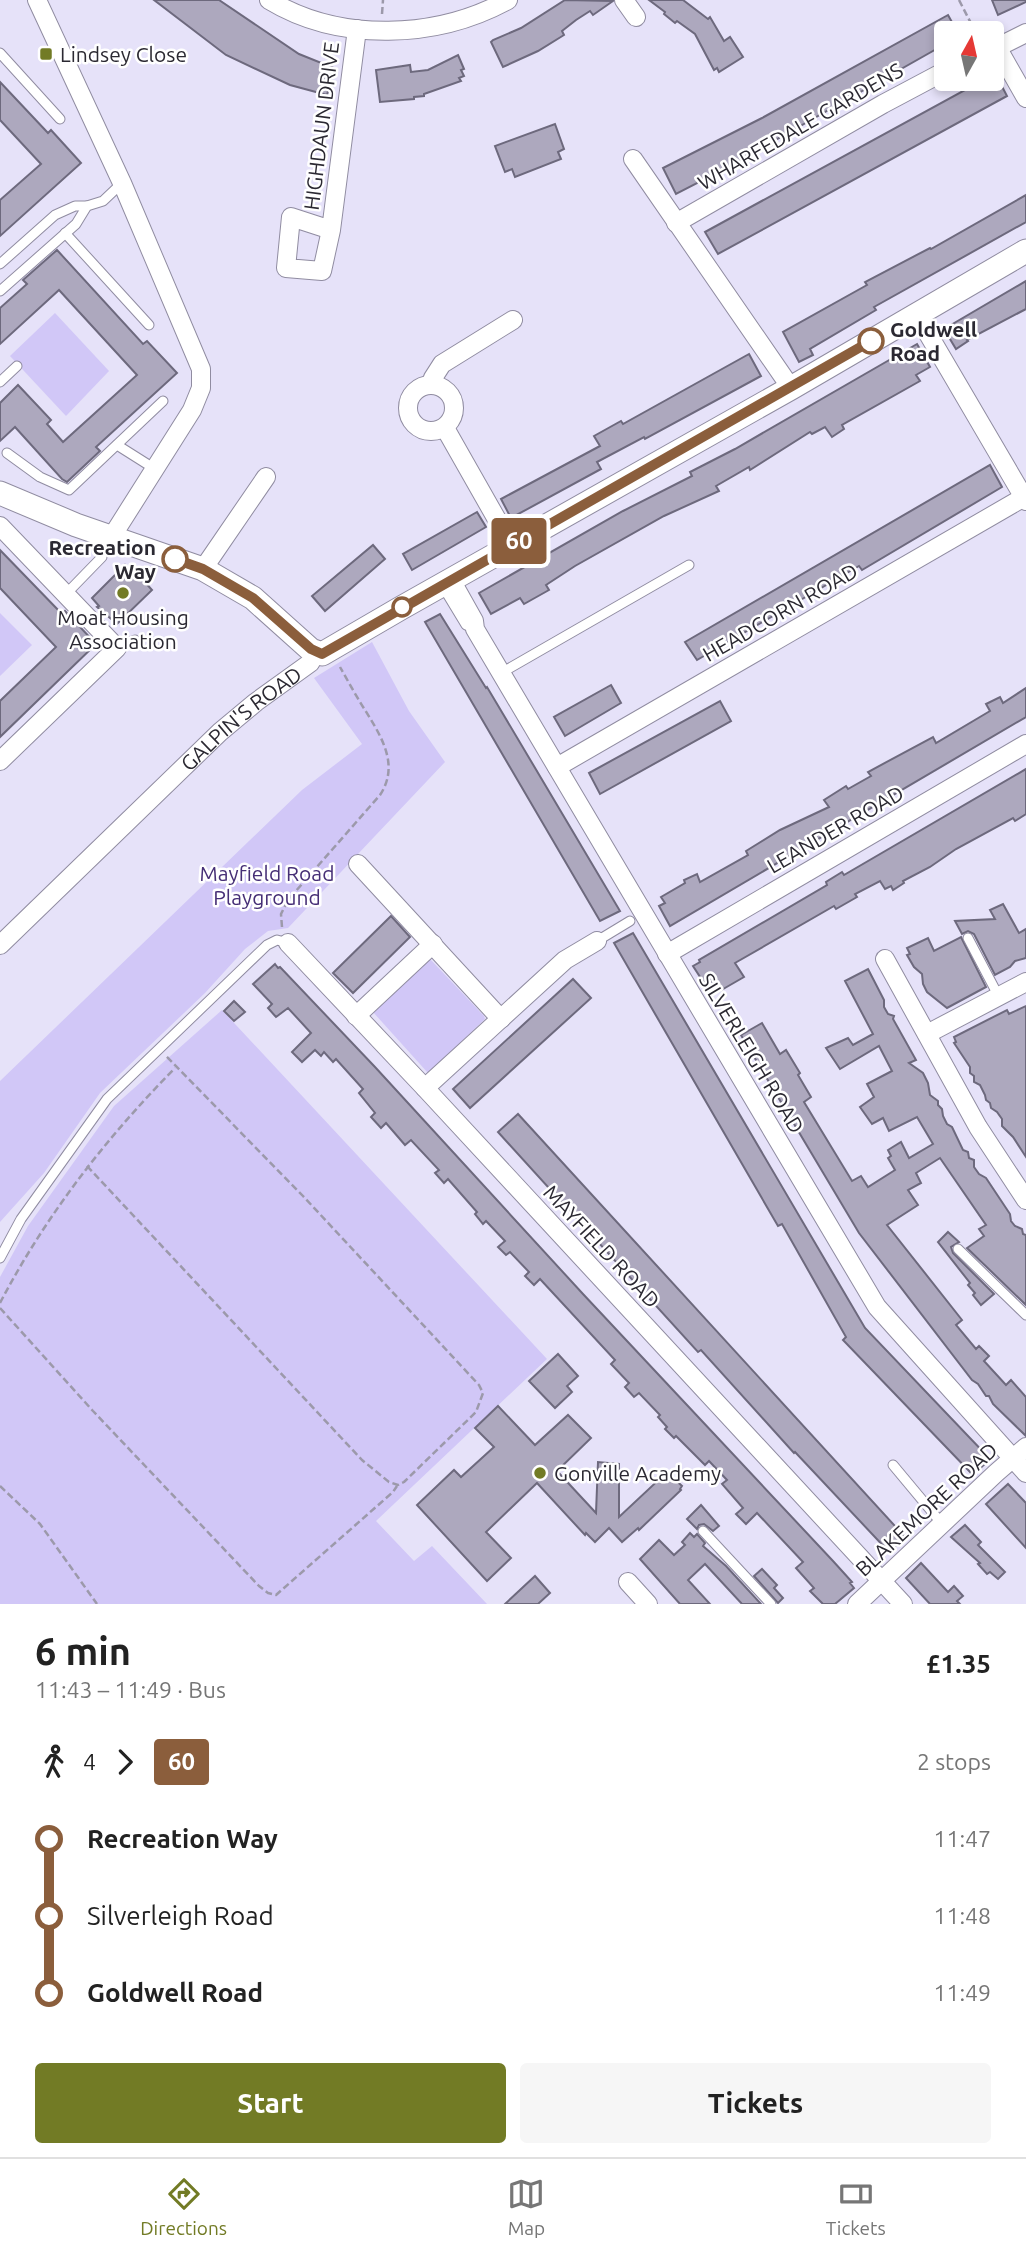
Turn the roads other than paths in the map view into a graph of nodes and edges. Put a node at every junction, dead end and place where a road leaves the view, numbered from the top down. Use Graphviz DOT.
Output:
graph roads {
  1 [pos="37,0"];
  2 [pos="269,0"];
  3 [pos="508,0"];
  4 [pos="624,0"];
  5 [pos="636,17"];
  6 [pos="357,29"];
  7 [pos="1026,33"];
  8 [pos="1004,44"];
  9 [pos="0,54"];
  10 [pos="1004,63"];
  11 [pos="934,77"];
  12 [pos="1026,98"];
  13 [pos="60,119"];
  14 [pos="634,159"];
  15 [pos="122,183"];
  16 [pos="87,206"];
  17 [pos="676,223"];
  18 [pos="331,230"];
  19 [pos="65,233"];
  20 [pos="1026,251"];
  21 [pos="0,264"];
  22 [pos="0,291"];
  23 [pos="917,315"];
  24 [pos="513,320"];
  25 [pos="149,325"];
  26 [pos="17,366"];
  27 [pos="0,382"];
  28 [pos="431,384"];
  29 [pos="791,388"];
  30 [pos="163,401"];
  31 [pos="445,428"];
  32 [pos="117,445"];
  33 [pos="7,453"];
  34 [pos="155,469"];
  35 [pos="266,477"];
  36 [pos="0,493"];
  37 [pos="1025,498"];
  38 [pos="0,526"];
  39 [pos="512,546"];
  40 [pos="106,548"];
  41 [pos="689,565"];
  42 [pos="203,569"];
  43 [pos="446,582"];
  44 [pos="66,594"];
  45 [pos="135,640"];
  46 [pos="117,648"];
  47 [pos="316,653"];
  48 [pos="501,673"];
  49 [pos="1026,744"];
  50 [pos="0,761"];
  51 [pos="557,768"];
  52 [pos="358,864"];
  53 [pos="636,917"];
  54 [pos="968,938"];
  55 [pos="597,941"];
  56 [pos="285,942"];
  57 [pos="433,944"];
  58 [pos="0,945"];
  59 [pos="667,954"];
  60 [pos="885,959"];
  61 [pos="1026,982"];
  62 [pos="999,997"];
  63 [pos="356,1016"];
  64 [pos="501,1019"];
  65 [pos="927,1034"];
  66 [pos="425,1088"];
  67 [pos="1026,1200"];
  68 [pos="958,1248"];
  69 [pos="0,1258"];
  70 [pos="1026,1315"];
  71 [pos="1019,1453"];
  72 [pos="893,1465"];
  73 [pos="1026,1473"];
  74 [pos="943,1525"];
  75 [pos="703,1531"];
  76 [pos="881,1581"];
  77 [pos="628,1582"];
  78 [pos="648,1604"];
  79 [pos="771,1604"];
  80 [pos="857,1604"];
  81 [pos="903,1604"];
  1 -- 15 [label="street"];
  2 -- 6 [label="street"];
  3 -- 6 [label="street"];
  4 -- 5 [label="street"];
  6 -- 18 [label="street, HIGHDAUN DRIVE"];
  7 -- 8 [label="street"];
  9 -- 13 [label="lane"];
  10 -- 12 [label="street"];
  11 -- 17 [label="street, WHARFEDALE GARDENS"];
  14 -- 17 [label="street"];
  15 -- 16 [label="lane"];
  15 -- 34 [label="street"];
  16 -- 19 [label="lane"];
  16 -- 21 [label="lane"];
  17 -- 29 [label="street"];
  19 -- 22 [label="lane"];
  19 -- 25 [label="lane"];
  20 -- 23 [label="street, GALPIN'S ROAD"];
  23 -- 29 [label="street, GALPIN'S ROAD"];
  23 -- 37 [label="street"];
  24 -- 28 [label="street"];
  26 -- 27 [label="lane"];
  28 -- 31 [label="street"];
  28 -- 31 [label="street"];
  29 -- 39 [label="street, GALPIN'S ROAD"];
  30 -- 32 [label="lane"];
  31 -- 39 [label="street"];
  32 -- 33 [label="lane"];
  32 -- 34 [label="lane"];
  34 -- 40 [label="street"];
  35 -- 42 [label="street"];
  36 -- 40 [label="street"];
  37 -- 51 [label="street, HEADCORN ROAD"];
  38 -- 44 [label="street"];
  39 -- 43 [label="street, GALPIN'S ROAD"];
  40 -- 42 [label="street"];
  40 -- 44 [label="lane"];
  41 -- 48 [label="lane"];
  42 -- 47 [label="street"];
  43 -- 47 [label="street, GALPIN'S ROAD"];
  43 -- 48 [label="street, SILVERLEIGH ROAD"];
  44 -- 46 [label="street"];
  45 -- 46 [label="lane"];
  46 -- 50 [label="street"];
  47 -- 58 [label="street, GALPIN'S ROAD"];
  48 -- 51 [label="street, SILVERLEIGH ROAD"];
  49 -- 59 [label="street, LEANDER ROAD"];
  51 -- 53 [label="street, SILVERLEIGH ROAD"];
  52 -- 57 [label="street"];
  53 -- 55 [label="lane"];
  53 -- 59 [label="street, SILVERLEIGH ROAD"];
  54 -- 62 [label="lane"];
  55 -- 64 [label="street"];
  56 -- 63 [label="street, MAYFIELD ROAD"];
  56 -- 69 [label="lane"];
  57 -- 63 [label="street"];
  57 -- 64 [label="street"];
  59 -- 71 [label="street, SILVERLEIGH ROAD"];
  60 -- 65 [label="street"];
  61 -- 62 [label="street"];
  62 -- 65 [label="street"];
  63 -- 66 [label="street, MAYFIELD ROAD"];
  64 -- 66 [label="street"];
  65 -- 67 [label="street"];
  66 -- 76 [label="street, MAYFIELD ROAD"];
  68 -- 70 [label="lane"];
  71 -- 73 [label="street, SILVERLEIGH ROAD"];
  71 -- 74 [label="street, BLAKEMORE ROAD"];
  72 -- 74 [label="lane"];
  74 -- 76 [label="street, BLAKEMORE ROAD"];
  75 -- 79 [label="lane"];
  76 -- 80 [label="street, BLAKEMORE ROAD"];
  76 -- 81 [label="street, MAYFIELD ROAD"];
  77 -- 78 [label="street"];
}
